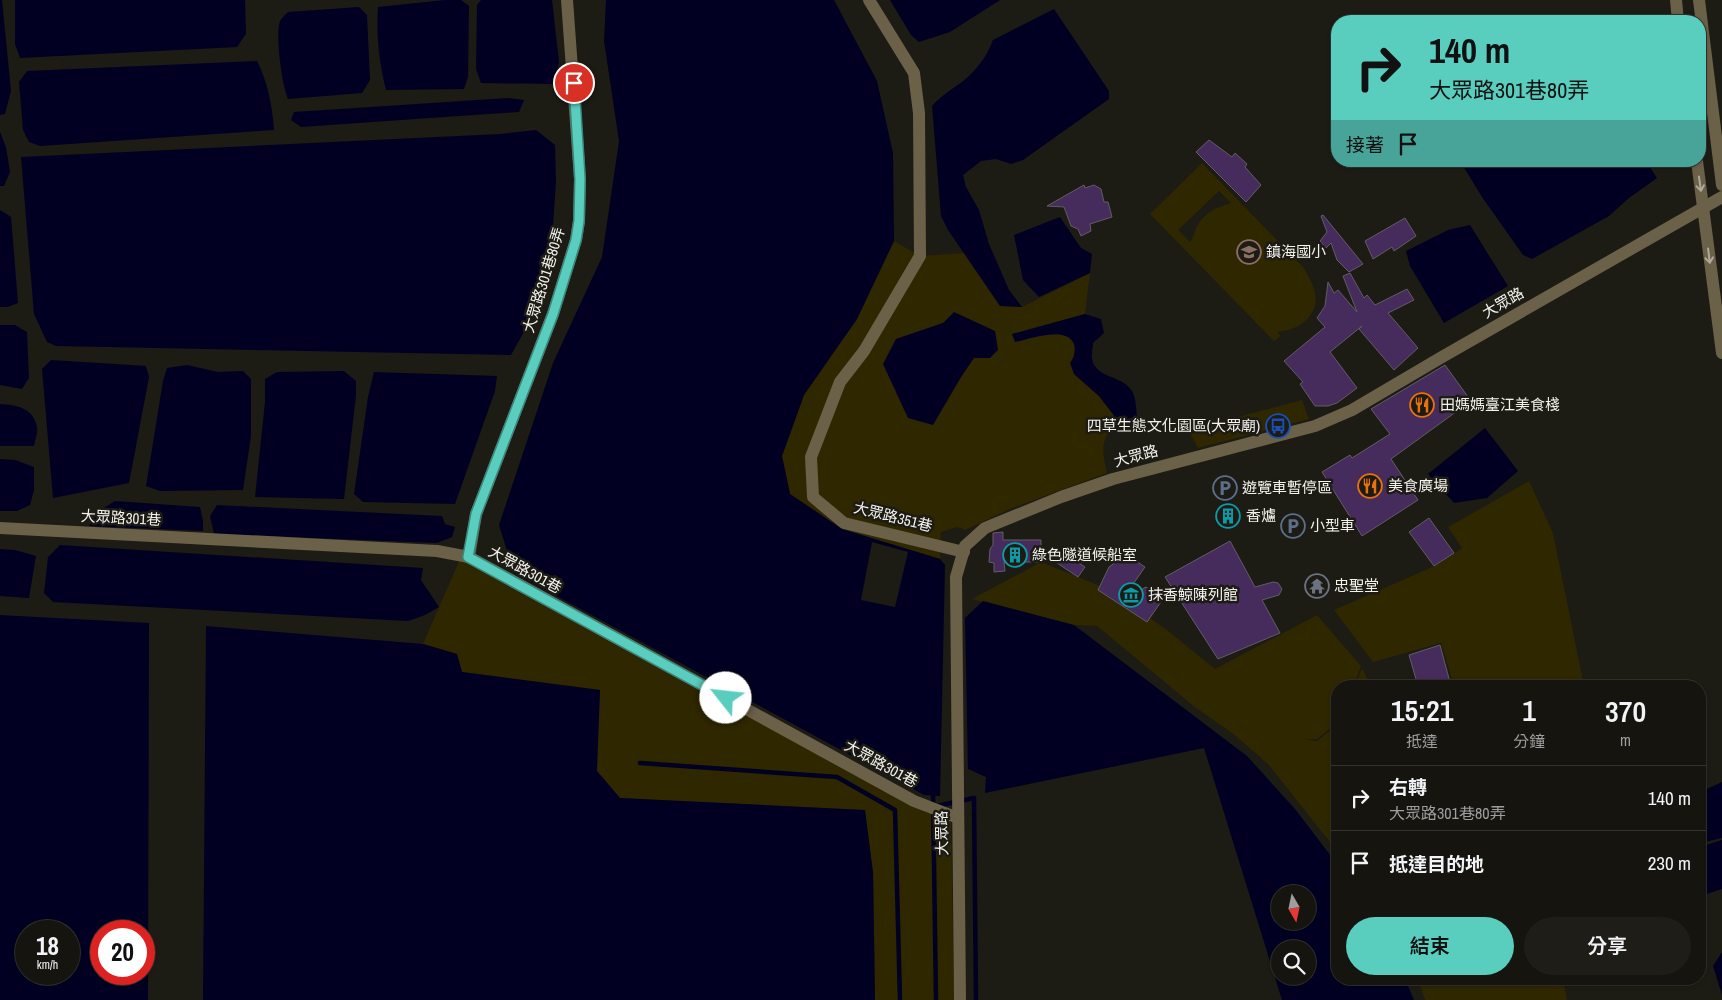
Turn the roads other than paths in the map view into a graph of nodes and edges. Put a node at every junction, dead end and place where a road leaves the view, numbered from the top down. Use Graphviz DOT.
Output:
graph roads {
  1 [pos="567,0"];
  2 [pos="869,0"];
  3 [pos="1676,0"];
  4 [pos="1699,0"];
  5 [pos="1677,15"];
  6 [pos="1701,15"];
  7 [pos="1706,56"];
  8 [pos="1698,167"];
  9 [pos="1722,185"];
  10 [pos="1722,197"];
  11 [pos="1703,207"];
  12 [pos="1722,354"];
  13 [pos="0,528"];
  14 [pos="964,552"];
  15 [pos="468,557"];
  16 [pos="958,818"];
  17 [pos="960,1000"];
  1 -- 15 [label="street, 大眾路301巷80弄"];
  2 -- 14 [label="street, 大眾路351巷"];
  3 -- 5 [label="street"];
  4 -- 6 [label="street"];
  7 -- 9 [label="street"];
  8 -- 11 [label="street, one-way"];
  10 -- 11 [label="street, 大眾路"];
  11 -- 12 [label="street, one-way"];
  11 -- 14 [label="street, 大眾路"];
  13 -- 15 [label="street, 大眾路301巷"];
  14 -- 16 [label="street, 大眾路"];
  15 -- 16 [label="street, 大眾路301巷"];
  16 -- 17 [label="street, 大眾路"];
}
